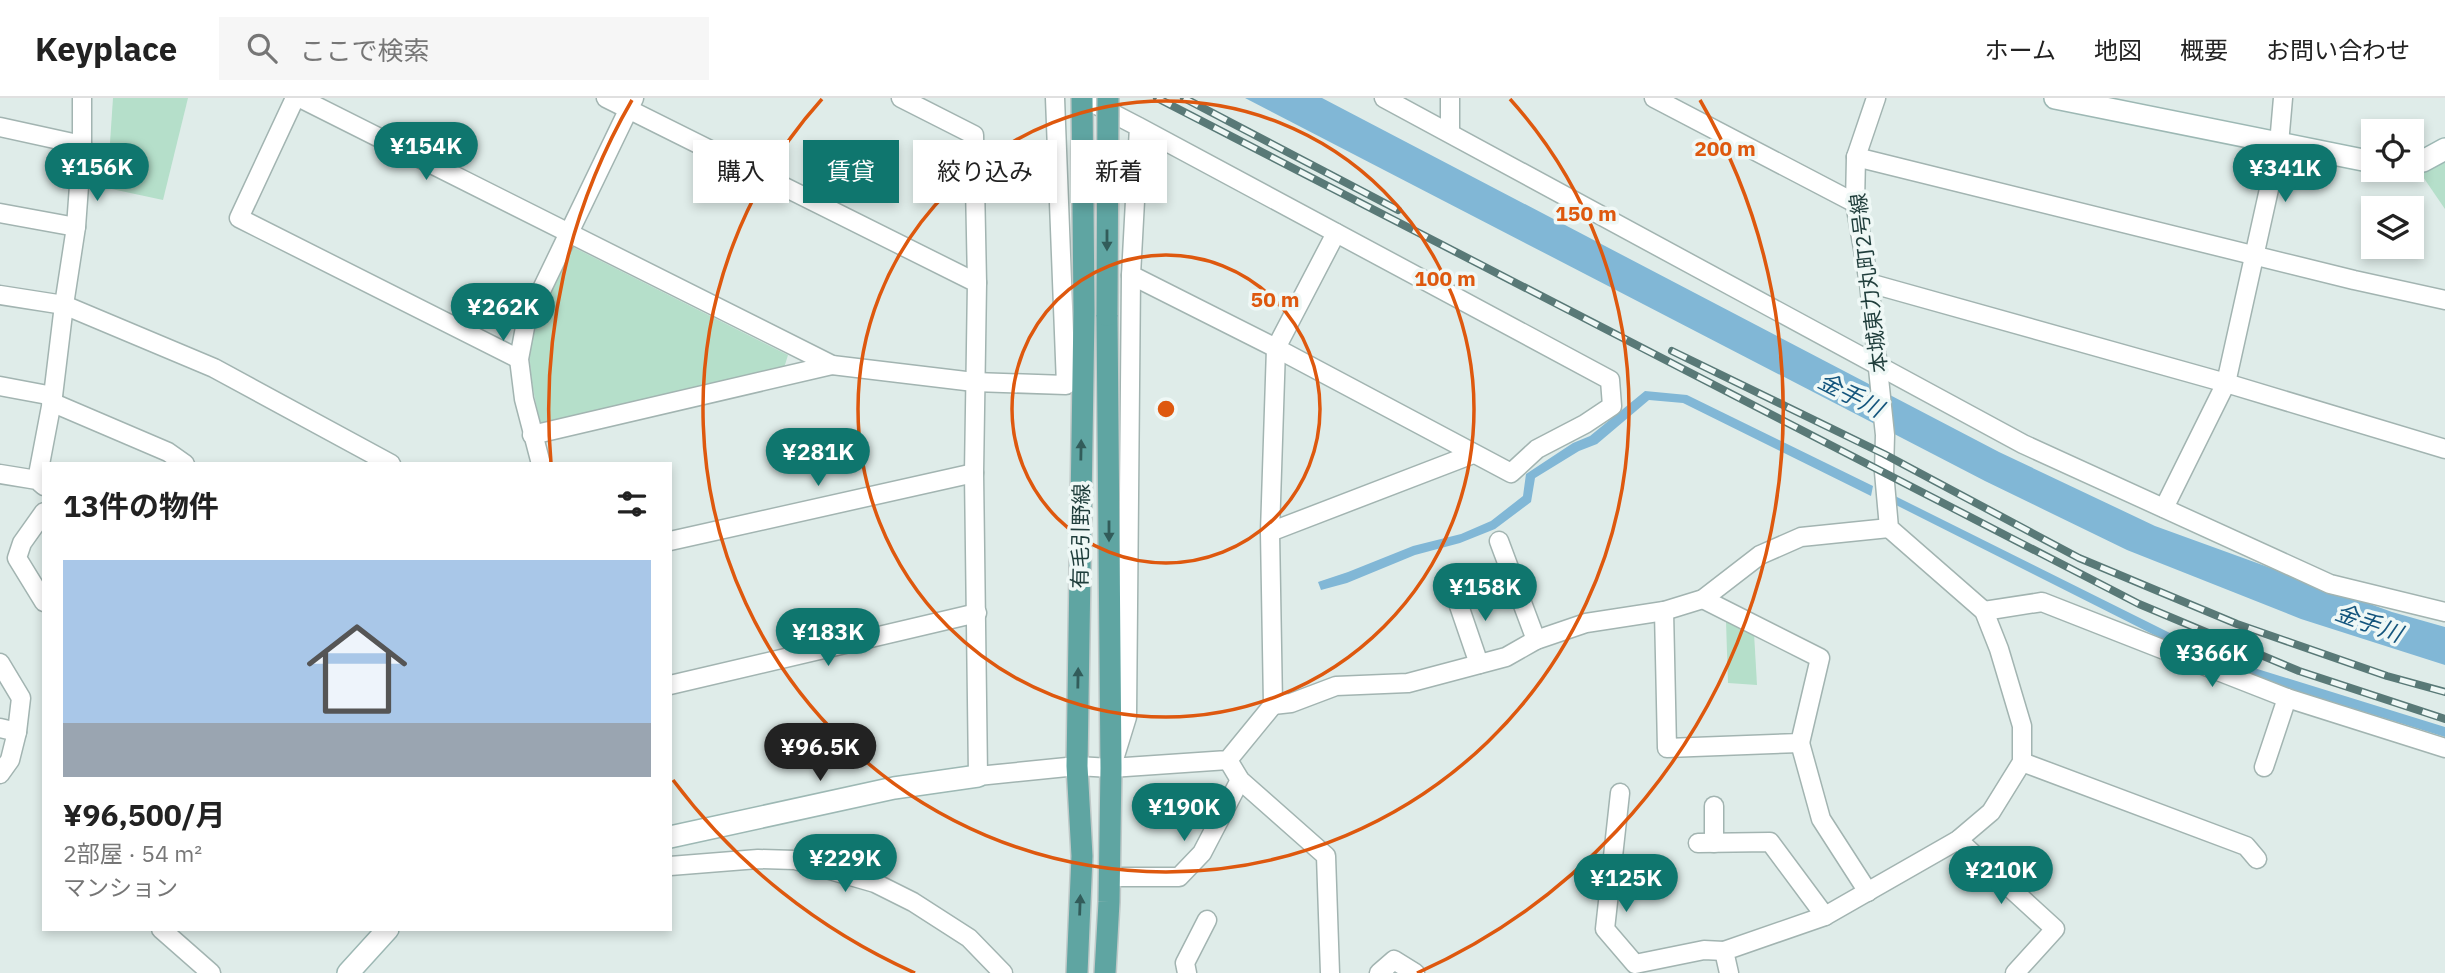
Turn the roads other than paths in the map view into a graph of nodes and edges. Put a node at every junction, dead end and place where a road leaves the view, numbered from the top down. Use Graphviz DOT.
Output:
graph roads {
  1 [pos="82,98"];
  2 [pos="298,98"];
  3 [pos="606,98"];
  4 [pos="901,98"];
  5 [pos="1055,98"];
  6 [pos="1083,98"];
  7 [pos="1108,98"];
  8 [pos="1384,98"];
  9 [pos="1450,98"];
  10 [pos="1654,98"];
  11 [pos="1876,98"];
  12 [pos="2055,98"];
  13 [pos="2283,98"];
  14 [pos="631,104"];
  15 [pos="0,127"];
  16 [pos="1139,127"];
  17 [pos="1450,133"];
  18 [pos="2280,144"];
  19 [pos="82,145"];
  20 [pos="2445,149"];
  21 [pos="1856,157"];
  22 [pos="2361,160"];
  23 [pos="2424,160"];
  24 [pos="1856,203"];
  25 [pos="0,213"];
  26 [pos="76,227"];
  27 [pos="569,232"];
  28 [pos="1336,233"];
  29 [pos="2253,255"];
  30 [pos="1131,275"];
  31 [pos="1869,283"];
  32 [pos="977,284"];
  33 [pos="0,295"];
  34 [pos="2445,300"];
  35 [pos="64,305"];
  36 [pos="1276,348"];
  37 [pos="519,359"];
  38 [pos="1877,364"];
  39 [pos="831,365"];
  40 [pos="974,382"];
  41 [pos="2226,383"];
  42 [pos="1074,385"];
  43 [pos="0,386"];
  44 [pos="52,399"];
  45 [pos="532,435"];
  46 [pos="2445,449"];
  47 [pos="1472,454"];
  48 [pos="43,462"];
  49 [pos="182,462"];
  50 [pos="387,462"];
  51 [pos="540,462"];
  52 [pos="974,473"];
  53 [pos="0,474"];
  54 [pos="40,483"];
  55 [pos="2164,508"];
  56 [pos="42,515"];
  57 [pos="1889,528"];
  58 [pos="1270,532"];
  59 [pos="672,541"];
  60 [pos="1499,541"];
  61 [pos="1455,594"];
  62 [pos="42,599"];
  63 [pos="1703,599"];
  64 [pos="1664,611"];
  65 [pos="1983,611"];
  66 [pos="2445,612"];
  67 [pos="977,613"];
  68 [pos="1536,640"];
  69 [pos="0,663"];
  70 [pos="1479,664"];
  71 [pos="672,685"];
  72 [pos="2287,698"];
  73 [pos="1273,705"];
  74 [pos="8,730"];
  75 [pos="1800,743"];
  76 [pos="2445,748"];
  77 [pos="1228,760"];
  78 [pos="2022,762"];
  79 [pos="1077,766"];
  80 [pos="2264,767"];
  81 [pos="1111,768"];
  82 [pos="0,774"];
  83 [pos="978,776"];
  84 [pos="1240,780"];
  85 [pos="1620,793"];
  86 [pos="1714,806"];
  87 [pos="672,837"];
  88 [pos="1958,840"];
  89 [pos="2257,859"];
  90 [pos="672,866"];
  91 [pos="1109,877"];
  92 [pos="1868,892"];
  93 [pos="1825,916"];
  94 [pos="1207,920"];
  95 [pos="163,931"];
  96 [pos="386,931"];
  97 [pos="1724,951"];
  98 [pos="211,973"];
  99 [pos="348,973"];
  100 [pos="1003,973"];
  101 [pos="1077,973"];
  102 [pos="1105,973"];
  103 [pos="1187,973"];
  104 [pos="1330,973"];
  105 [pos="1379,973"];
  106 [pos="1415,973"];
  107 [pos="1729,973"];
  108 [pos="2015,973"];
  1 -- 19 [label="street"];
  2 -- 27 [label="street"];
  2 -- 37 [label="street"];
  3 -- 14 [label="street"];
  4 -- 32 [label="street"];
  5 -- 42 [label="street"];
  6 -- 16 [label="street"];
  6 -- 42 [label="main road, 有毛引野線"];
  7 -- 81 [label="main road, 有毛引野線, one-way, bridge"];
  8 -- 17 [label="street"];
  9 -- 17 [label="street"];
  10 -- 24 [label="street"];
  11 -- 21 [label="street, 本城東力丸町2号線"];
  12 -- 18 [label="street"];
  13 -- 18 [label="street"];
  14 -- 27 [label="street"];
  14 -- 32 [label="street"];
  15 -- 19 [label="street"];
  16 -- 28 [label="street"];
  16 -- 30 [label="street"];
  17 -- 38 [label="street"];
  18 -- 22 [label="street"];
  18 -- 29 [label="street"];
  19 -- 26 [label="street"];
  20 -- 23 [label="street"];
  21 -- 24 [label="street, 本城東力丸町2号線"];
  21 -- 29 [label="street"];
  24 -- 31 [label="street, 本城東力丸町2号線"];
  25 -- 26 [label="street"];
  26 -- 35 [label="street"];
  27 -- 37 [label="street"];
  27 -- 39 [label="street"];
  28 -- 36 [label="street"];
  28 -- 47 [label="street"];
  29 -- 34 [label="street"];
  29 -- 41 [label="street"];
  30 -- 36 [label="street"];
  30 -- 81 [label="street"];
  31 -- 38 [label="street, 本城東力丸町2号線"];
  31 -- 41 [label="street"];
  32 -- 40 [label="street"];
  33 -- 35 [label="street"];
  35 -- 44 [label="street"];
  35 -- 50 [label="street"];
  36 -- 47 [label="street"];
  36 -- 58 [label="street"];
  37 -- 45 [label="street"];
  38 -- 55 [label="street"];
  38 -- 57 [label="street, 本城東力丸町2号線"];
  39 -- 40 [label="street"];
  39 -- 45 [label="street"];
  40 -- 42 [label="street"];
  40 -- 52 [label="street"];
  41 -- 46 [label="street"];
  41 -- 55 [label="street"];
  79 -- 42 [label="main road, 有毛引野線, one-way"];
  43 -- 44 [label="street"];
  44 -- 48 [label="street"];
  44 -- 49 [label="street"];
  45 -- 51 [label="street"];
  47 -- 58 [label="street"];
  52 -- 59 [label="street"];
  52 -- 67 [label="street"];
  53 -- 54 [label="street"];
  55 -- 66 [label="street"];
  56 -- 62 [label="street"];
  57 -- 63 [label="street"];
  57 -- 65 [label="street"];
  58 -- 73 [label="street"];
  60 -- 68 [label="street"];
  61 -- 70 [label="street"];
  63 -- 64 [label="street"];
  63 -- 75 [label="street"];
  64 -- 68 [label="street"];
  64 -- 75 [label="street"];
  65 -- 72 [label="street"];
  65 -- 78 [label="street"];
  67 -- 71 [label="street"];
  67 -- 83 [label="street"];
  68 -- 70 [label="street"];
  69 -- 74 [label="street"];
  70 -- 73 [label="street"];
  72 -- 76 [label="street"];
  72 -- 80 [label="street"];
  73 -- 77 [label="street"];
  74 -- 82 [label="street"];
  75 -- 92 [label="street"];
  77 -- 81 [label="street"];
  77 -- 84 [label="street"];
  78 -- 88 [label="street"];
  78 -- 89 [label="street"];
  79 -- 81 [label="street"];
  79 -- 83 [label="street"];
  101 -- 79 [label="main road, 有毛引野線, one-way"];
  81 -- 91 [label="main road, 有毛引野線"];
  83 -- 87 [label="street"];
  84 -- 91 [label="street"];
  84 -- 104 [label="street"];
  85 -- 97 [label="street"];
  86 -- 93 [label="street"];
  88 -- 92 [label="street"];
  88 -- 108 [label="street"];
  90 -- 100 [label="street"];
  91 -- 102 [label="main road, 有毛引野線"];
  92 -- 93 [label="street"];
  93 -- 97 [label="street"];
  94 -- 103 [label="street"];
  95 -- 98 [label="street"];
  96 -- 99 [label="street"];
  97 -- 107 [label="street"];
  105 -- 106 [label="street"];
}
